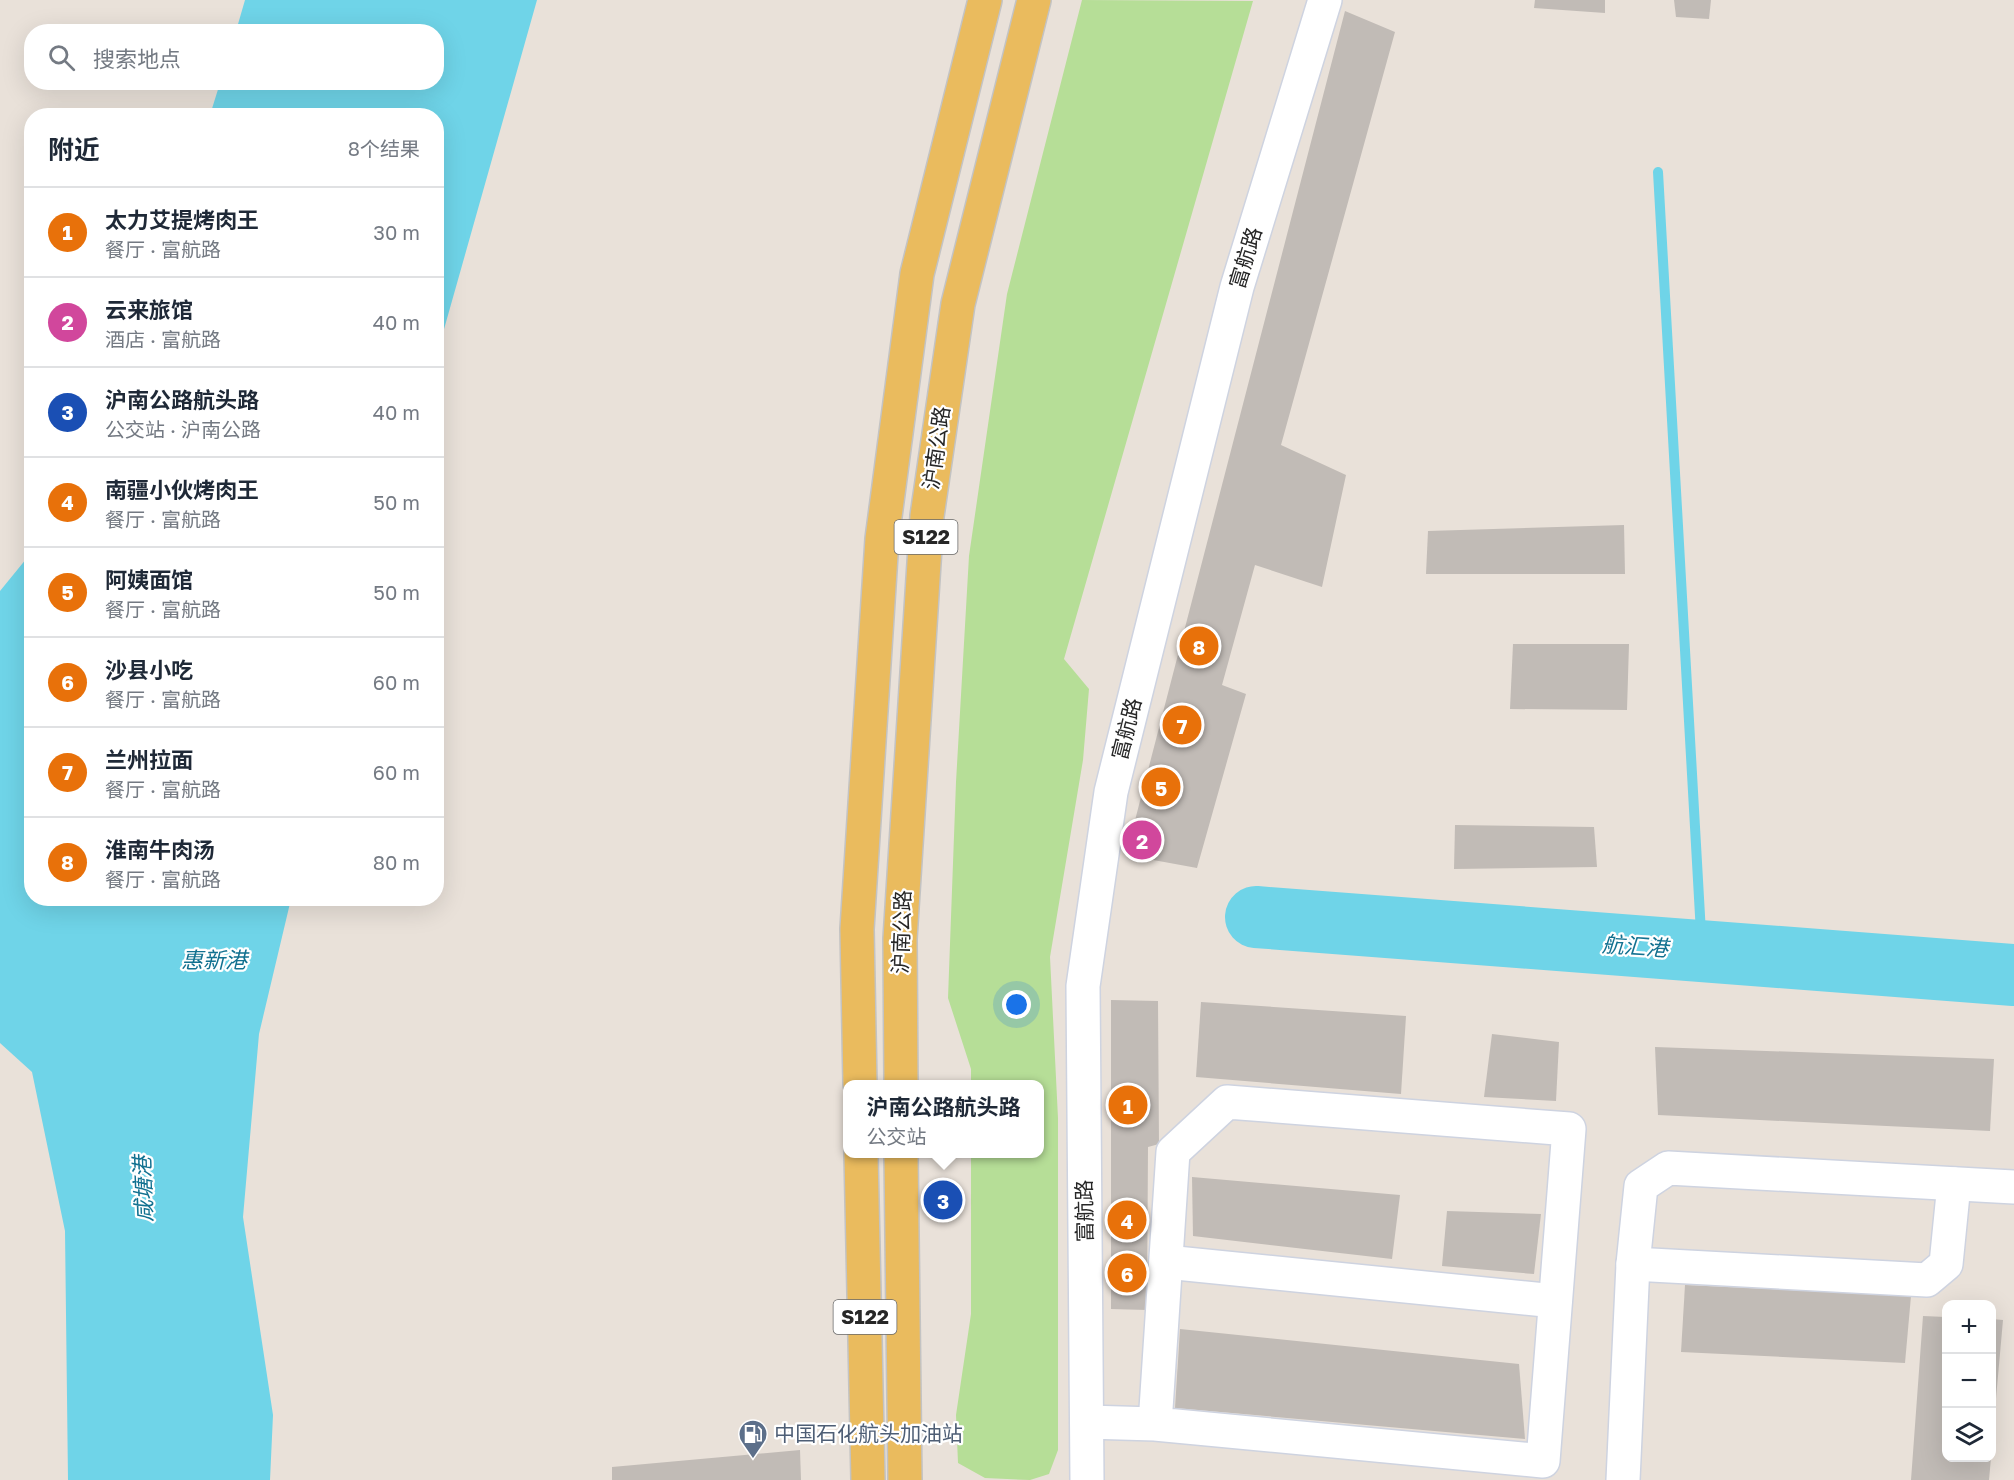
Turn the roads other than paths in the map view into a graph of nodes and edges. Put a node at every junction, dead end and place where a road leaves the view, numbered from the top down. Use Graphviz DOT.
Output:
graph roads {
  1 [pos="985,0"];
  2 [pos="1034,0"];
  3 [pos="1325,0"];
  4 [pos="860,1080"];
  5 [pos="901,1080"];
  6 [pos="861,1158"];
  7 [pos="901,1158"];
  8 [pos="1954,1184"];
  9 [pos="2014,1187"];
  10 [pos="1166,1262"];
  11 [pos="1633,1264"];
  12 [pos="1555,1301"];
  13 [pos="1087,1422"];
  14 [pos="1155,1424"];
  15 [pos="868,1480"];
  16 [pos="905,1480"];
  17 [pos="1087,1480"];
  18 [pos="1623,1480"];
  1 -- 4 [label="main road, 沪南公路 / S122"];
  2 -- 5 [label="main road, 沪南公路 / S122"];
  3 -- 13 [label="street, 富航路"];
  6 -- 15 [label="main road, S122"];
  7 -- 16 [label="main road, S122"];
  8 -- 9 [label="street"];
  8 -- 11 [label="street"];
  8 -- 11 [label="street"];
  10 -- 12 [label="street"];
  10 -- 12 [label="street"];
  10 -- 14 [label="street"];
  11 -- 18 [label="street"];
  12 -- 14 [label="street"];
  13 -- 14 [label="street"];
  13 -- 17 [label="street, 富航路"];
}
